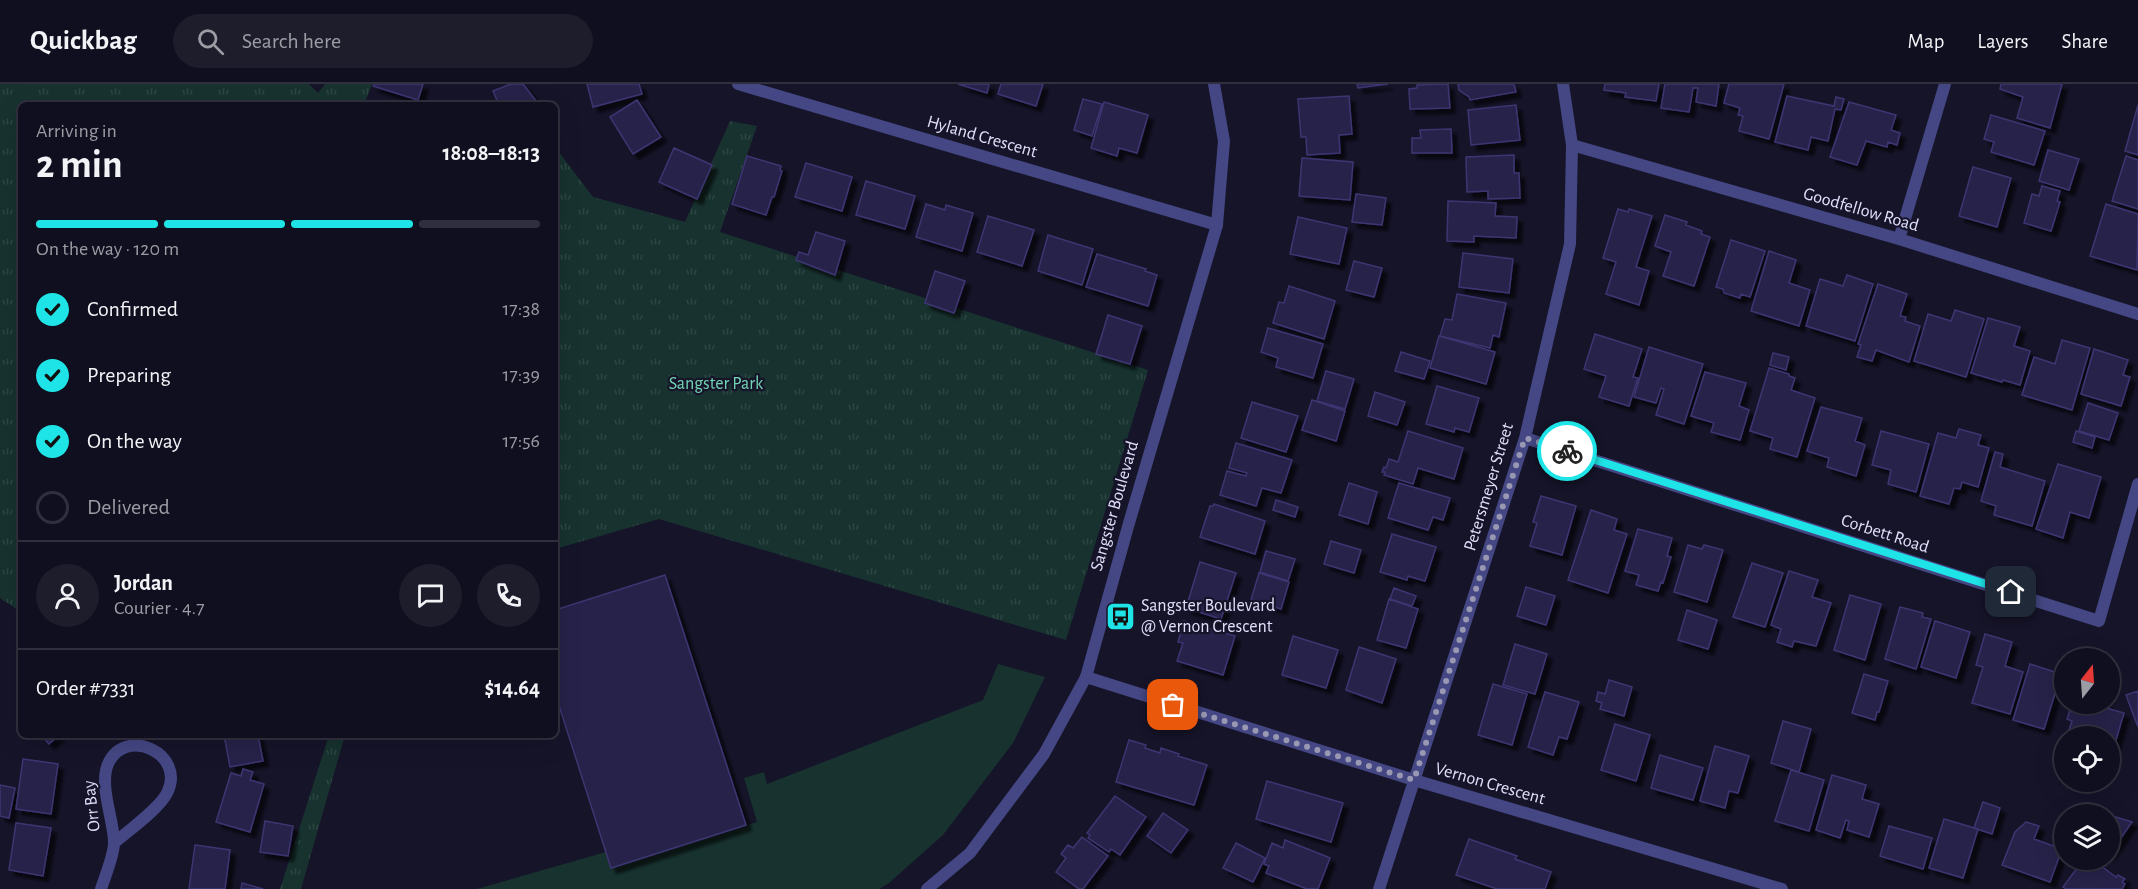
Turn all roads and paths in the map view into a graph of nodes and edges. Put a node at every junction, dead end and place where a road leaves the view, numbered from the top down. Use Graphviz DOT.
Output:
graph roads {
  1 [pos="738,84"];
  2 [pos="1214,84"];
  3 [pos="1563,84"];
  4 [pos="1945,84"];
  5 [pos="1572,146"];
  6 [pos="1217,225"];
  7 [pos="1899,239"];
  8 [pos="2138,314"];
  9 [pos="1525,438"];
  10 [pos="2138,484"];
  11 [pos="1086,677"];
  12 [pos="1414,780"];
  13 [pos="114,843"];
  14 [pos="101,889"];
  15 [pos="927,889"];
  16 [pos="1379,889"];
  17 [pos="1782,889"];
  1 -- 6 [label="street, Hyland Crescent"];
  2 -- 6 [label="street, Sangster Boulevard"];
  3 -- 5 [label="street, Petersmeyer Street"];
  4 -- 7 [label="street"];
  5 -- 7 [label="street, Goodfellow Road"];
  5 -- 9 [label="street, Petersmeyer Street"];
  6 -- 11 [label="street, Sangster Boulevard"];
  7 -- 8 [label="street, Goodfellow Road"];
  9 -- 10 [label="street, Corbett Road"];
  9 -- 12 [label="street, Petersmeyer Street"];
  11 -- 12 [label="street, Vernon Crescent"];
  11 -- 15 [label="street, Sangster Boulevard"];
  12 -- 16 [label="street, Petersmeyer Street"];
  12 -- 17 [label="street, Vernon Crescent"];
  13 -- 13 [label="street, Orr Bay"];
  13 -- 14 [label="street, Orr Bay"];
}
